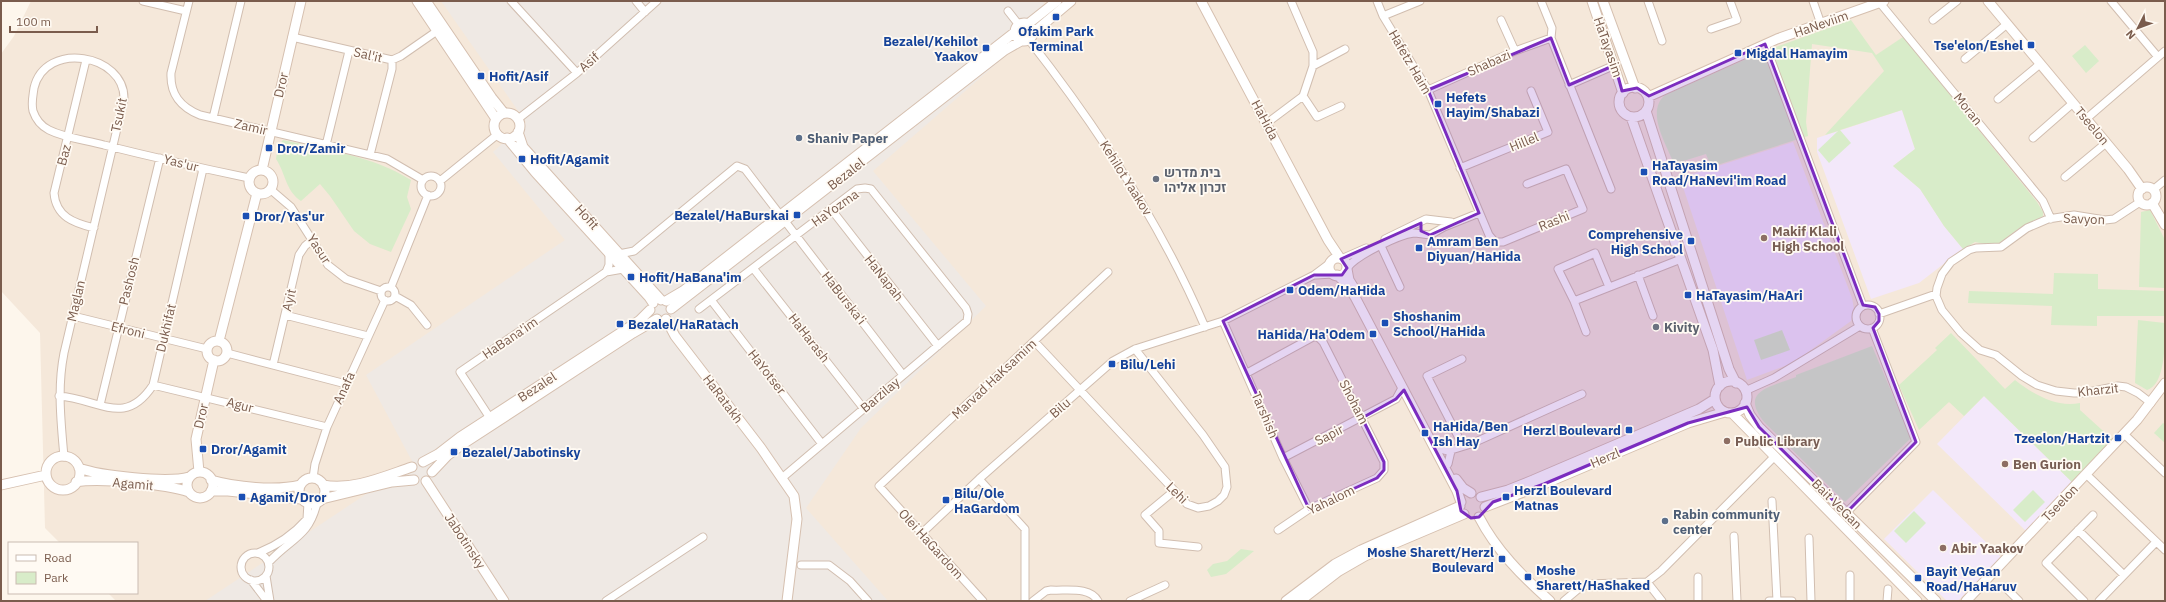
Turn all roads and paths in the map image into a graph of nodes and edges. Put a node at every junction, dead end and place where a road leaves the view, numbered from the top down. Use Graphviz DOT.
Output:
graph roads {
  1 [pos="143,1"];
  2 [pos="189,1"];
  3 [pos="241,1"];
  4 [pos="301,1"];
  5 [pos="417,1"];
  6 [pos="426,1"];
  7 [pos="511,1"];
  8 [pos="636,1"];
  9 [pos="657,1"];
  10 [pos="1057,1"];
  11 [pos="1071,1"];
  12 [pos="1201,1"];
  13 [pos="1291,1"];
  14 [pos="1377,1"];
  15 [pos="1420,1"];
  16 [pos="1541,1"];
  17 [pos="1592,1"];
  18 [pos="1603,1"];
  19 [pos="1648,1"];
  20 [pos="1730,1"];
  21 [pos="1813,1"];
  22 [pos="1957,1"];
  23 [pos="1988,1"];
  24 [pos="2111,1"];
  25 [pos="1882,2"];
  26 [pos="186,11"];
  27 [pos="1008,11"];
  28 [pos="645,12"];
  29 [pos="1383,16"];
  30 [pos="1501,20"];
  31 [pos="1933,20"];
  32 [pos="1821,24"];
  33 [pos="2007,24"];
  34 [pos="1021,27"];
  35 [pos="1712,29"];
  36 [pos="437,31"];
  37 [pos="292,37"];
  38 [pos="1028,38"];
  39 [pos="1551,38"];
  40 [pos="1662,41"];
  41 [pos="1765,44"];
  42 [pos="1345,49"];
  43 [pos="349,51"];
  44 [pos="1515,51"];
  45 [pos="2165,51"];
  46 [pos="2158,57"];
  47 [pos="1964,59"];
  48 [pos="86,60"];
  49 [pos="392,60"];
  50 [pos="2040,64"];
  51 [pos="1615,65"];
  52 [pos="1314,66"];
  53 [pos="577,73"];
  54 [pos="1568,85"];
  55 [pos="1635,88"];
  56 [pos="1428,90"];
  57 [pos="1531,91"];
  58 [pos="1623,93"];
  59 [pos="1303,96"];
  60 [pos="1648,96"];
  61 [pos="1998,99"];
  62 [pos="2073,103"];
  63 [pos="1341,106"];
  64 [pos="1646,111"];
  65 [pos="504,113"];
  66 [pos="1631,116"];
  67 [pos="213,118"];
  68 [pos="496,119"];
  69 [pos="518,119"];
  70 [pos="2086,119"];
  71 [pos="1267,123"];
  72 [pos="270,131"];
  73 [pos="518,132"];
  74 [pos="498,134"];
  75 [pos="69,136"];
  76 [pos="507,138"];
  77 [pos="2033,138"];
  78 [pos="2106,143"];
  79 [pos="326,145"];
  80 [pos="112,147"];
  81 [pos="370,155"];
  82 [pos="160,158"];
  83 [pos="1460,168"];
  84 [pos="203,169"];
  85 [pos="262,170"];
  86 [pos="2065,177"];
  87 [pos="249,178"];
  88 [pos="423,180"];
  89 [pos="2165,180"];
  90 [pos="440,181"];
  91 [pos="1527,184"];
  92 [pos="270,189"];
  93 [pos="1611,189"];
  94 [pos="2142,189"];
  95 [pos="2153,190"];
  96 [pos="257,193"];
  97 [pos="428,195"];
  98 [pos="2140,202"];
  99 [pos="2152,202"];
  100 [pos="831,210"];
  101 [pos="1479,213"];
  102 [pos="783,218"];
  103 [pos="2051,219"];
  104 [pos="1434,221"];
  105 [pos="1421,222"];
  106 [pos="1455,222"];
  107 [pos="2165,225"];
  108 [pos="94,228"];
  109 [pos="1436,231"];
  110 [pos="1425,234"];
  111 [pos="796,236"];
  112 [pos="1489,236"];
  113 [pos="312,240"];
  114 [pos="1381,246"];
  115 [pos="634,251"];
  116 [pos="609,254"];
  117 [pos="619,254"];
  118 [pos="1681,259"];
  119 [pos="1336,260"];
  120 [pos="626,267"];
  121 [pos="753,268"];
  122 [pos="1347,268"];
  123 [pos="606,272"];
  124 [pos="1108,272"];
  125 [pos="1314,275"];
  126 [pos="1335,275"];
  127 [pos="1638,275"];
  128 [pos="391,287"];
  129 [pos="1400,287"];
  130 [pos="1609,287"];
  131 [pos="381,291"];
  132 [pos="1936,294"];
  133 [pos="395,296"];
  134 [pos="385,300"];
  135 [pos="711,300"];
  136 [pos="1574,301"];
  137 [pos="660,305"];
  138 [pos="1864,306"];
  139 [pos="966,308"];
  140 [pos="699,309"];
  141 [pos="1879,314"];
  142 [pos="285,315"];
  143 [pos="73,316"];
  144 [pos="1653,316"];
  145 [pos="661,319"];
  146 [pos="1223,321"];
  147 [pos="427,325"];
  148 [pos="1860,326"];
  149 [pos="118,327"];
  150 [pos="1205,327"];
  151 [pos="1872,328"];
  152 [pos="1586,332"];
  153 [pos="368,336"];
  154 [pos="163,338"];
  155 [pos="219,341"];
  156 [pos="1034,341"];
  157 [pos="938,346"];
  158 [pos="208,349"];
  159 [pos="1135,350"];
  160 [pos="227,353"];
  161 [pos="1462,359"];
  162 [pos="214,360"];
  163 [pos="273,365"];
  164 [pos="1247,372"];
  165 [pos="904,375"];
  166 [pos="1736,383"];
  167 [pos="2165,383"];
  168 [pos="346,384"];
  169 [pos="153,385"];
  170 [pos="1720,386"];
  171 [pos="1402,388"];
  172 [pos="1081,390"];
  173 [pos="1745,391"];
  174 [pos="1582,394"];
  175 [pos="59,396"];
  176 [pos="206,397"];
  177 [pos="1396,399"];
  178 [pos="1715,399"];
  179 [pos="1410,403"];
  180 [pos="1745,403"];
  181 [pos="2151,404"];
  182 [pos="100,405"];
  183 [pos="864,409"];
  184 [pos="1729,413"];
  185 [pos="490,418"];
  186 [pos="1362,418"];
  187 [pos="326,427"];
  188 [pos="2124,434"];
  189 [pos="822,444"];
  190 [pos="1463,446"];
  191 [pos="1440,449"];
  192 [pos="1451,451"];
  193 [pos="64,457"];
  194 [pos="1774,457"];
  195 [pos="1283,458"];
  196 [pos="423,462"];
  197 [pos="1448,464"];
  198 [pos="412,467"];
  199 [pos="78,468"];
  200 [pos="1384,470"];
  201 [pos="199,472"];
  202 [pos="432,472"];
  203 [pos="2165,473"];
  204 [pos="46,475"];
  205 [pos="2087,475"];
  206 [pos="189,477"];
  207 [pos="312,478"];
  208 [pos="782,478"];
  209 [pos="979,479"];
  210 [pos="211,480"];
  211 [pos="414,480"];
  212 [pos="426,481"];
  213 [pos="76,482"];
  214 [pos="300,485"];
  215 [pos="323,485"];
  216 [pos="1,486"];
  217 [pos="879,486"];
  218 [pos="211,491"];
  219 [pos="189,492"];
  220 [pos="1174,492"];
  221 [pos="1471,493"];
  222 [pos="1481,497"];
  223 [pos="312,501"];
  224 [pos="1772,501"];
  225 [pos="1462,507"];
  226 [pos="1485,507"];
  227 [pos="1309,509"];
  228 [pos="1846,513"];
  229 [pos="2093,515"];
  230 [pos="1479,517"];
  231 [pos="1278,530"];
  232 [pos="2078,530"];
  233 [pos="921,534"];
  234 [pos="1734,536"];
  235 [pos="703,537"];
  236 [pos="1809,538"];
  237 [pos="2156,542"];
  238 [pos="1198,547"];
  239 [pos="2165,550"];
  240 [pos="258,553"];
  241 [pos="269,562"];
  242 [pos="801,565"];
  243 [pos="1850,575"];
  244 [pos="2124,575"];
  245 [pos="266,576"];
  246 [pos="1698,577"];
  247 [pos="251,580"];
  248 [pos="1647,582"];
  249 [pos="1165,585"];
  250 [pos="2005,587"];
  251 [pos="1888,589"];
  252 [pos="269,601"];
  253 [pos="504,601"];
  254 [pos="606,601"];
  255 [pos="788,601"];
  256 [pos="868,601"];
  257 [pos="983,601"];
  258 [pos="1024,601"];
  259 [pos="1033,601"];
  260 [pos="1098,601"];
  261 [pos="1130,601"];
  262 [pos="1286,601"];
  263 [pos="1300,601"];
  264 [pos="1550,601"];
  265 [pos="1564,601"];
  266 [pos="1662,601"];
  267 [pos="1698,601"];
  268 [pos="1737,601"];
  269 [pos="1769,601"];
  270 [pos="1777,601"];
  271 [pos="1792,601"];
  272 [pos="1811,601"];
  273 [pos="1850,601"];
  274 [pos="1887,601"];
  275 [pos="1917,601"];
  276 [pos="1936,601"];
  277 [pos="1966,601"];
  278 [pos="2019,601"];
  279 [pos="2084,601"];
  280 [pos="2098,601"];
  1 -- 26 [label="street"];
  2 -- 26 [label="street, Zamir"];
  3 -- 67 [label="street"];
  4 -- 37 [label="street, Dror"];
  5 -- 36 [label="street"];
  6 -- 65 [label="street"];
  7 -- 53 [label="street"];
  8 -- 28 [label="street"];
  9 -- 28 [label="street, Asif"];
  10 -- 34 [label="street, Bezalel"];
  11 -- 38 [label="street, Bezalel"];
  12 -- 71 [label="street, HaHida"];
  13 -- 52 [label="street"];
  14 -- 29 [label="street, Hafetz Haim"];
  15 -- 29 [label="street"];
  16 -- 39 [label="street"];
  17 -- 51 [label="street, HaTayasim"];
  18 -- 55 [label="street, HaTayasim"];
  19 -- 40 [label="street"];
  20 -- 35 [label="street"];
  21 -- 32 [label="street"];
  22 -- 31 [label="street"];
  23 -- 33 [label="street, Tseelon"];
  24 -- 46 [label="street"];
  25 -- 32 [label="street, HaNeviim"];
  25 -- 103 [label="street, Moran"];
  26 -- 67 [label="street, Zamir"];
  27 -- 34 [label="street"];
  28 -- 53 [label="street, Asif"];
  29 -- 56 [label="street, Hafetz Haim"];
  30 -- 44 [label="street"];
  32 -- 41 [label="street, HaNeviim"];
  33 -- 47 [label="street"];
  33 -- 50 [label="street, Tseelon"];
  34 -- 38 [label="street"];
  34 -- 38 [label="street"];
  34 -- 102 [label="street, Bezalel"];
  36 -- 49 [label="street, Sal'it"];
  36 -- 68 [label="street"];
  37 -- 43 [label="street, Sal'it"];
  37 -- 72 [label="street, Dror"];
  38 -- 102 [label="street, Bezalel"];
  38 -- 150 [label="street, Kehilot Yaakov"];
  39 -- 44 [label="street, Shabazi"];
  39 -- 54 [label="street"];
  41 -- 60 [label="street, HaNeviim"];
  41 -- 138 [label="street"];
  42 -- 52 [label="street"];
  43 -- 49 [label="street, Sal'it"];
  43 -- 79 [label="street"];
  44 -- 56 [label="street, Shabazi"];
  45 -- 46 [label="street"];
  46 -- 70 [label="street"];
  48 -- 75 [label="street, Baz"];
  48 -- 75 [label="street, Tsukit"];
  48 -- 80 [label="street, Tsukit"];
  49 -- 81 [label="street"];
  50 -- 61 [label="street"];
  50 -- 62 [label="street, Tseelon"];
  51 -- 54 [label="street"];
  51 -- 58 [label="street, HaTayasim"];
  52 -- 59 [label="street"];
  53 -- 69 [label="street, Asif"];
  54 -- 93 [label="street"];
  55 -- 58 [label="street"];
  55 -- 60 [label="street"];
  56 -- 83 [label="street, Hafetz Haim"];
  57 -- 83 [label="street, Hillel"];
  58 -- 66 [label="street"];
  59 -- 63 [label="street"];
  59 -- 71 [label="street"];
  60 -- 64 [label="street"];
  62 -- 70 [label="street, Tseelon"];
  62 -- 77 [label="street"];
  64 -- 66 [label="street"];
  64 -- 166 [label="street"];
  65 -- 68 [label="street"];
  65 -- 69 [label="street"];
  66 -- 118 [label="street"];
  67 -- 72 [label="street, Zamir"];
  68 -- 74 [label="street"];
  69 -- 73 [label="street"];
  70 -- 78 [label="street, Tseelon"];
  71 -- 119 [label="street, HaHida"];
  72 -- 79 [label="street, Zamir"];
  72 -- 85 [label="street, Dror"];
  73 -- 76 [label="street"];
  73 -- 117 [label="street, Hofit"];
  74 -- 76 [label="street"];
  74 -- 90 [label="street"];
  75 -- 80 [label="street, Tsukit"];
  75 -- 108 [label="street, Baz"];
  76 -- 116 [label="street, Hofit"];
  78 -- 86 [label="street"];
  78 -- 94 [label="street, Tseelon"];
  79 -- 81 [label="street, Zamir"];
  80 -- 82 [label="street, Yas'ur"];
  80 -- 108 [label="street, Maglan"];
  81 -- 88 [label="street, Zamir"];
  82 -- 84 [label="street, Yas'ur"];
  82 -- 149 [label="street, Pashosh"];
  83 -- 101 [label="street, Hafetz Haim"];
  84 -- 87 [label="street, Yas'ur"];
  84 -- 154 [label="street, Dukhifat"];
  85 -- 87 [label="street"];
  85 -- 92 [label="street"];
  87 -- 96 [label="street"];
  88 -- 90 [label="street"];
  88 -- 97 [label="street"];
  89 -- 95 [label="street"];
  90 -- 97 [label="street"];
  91 -- 112 [label="street, Rashi"];
  92 -- 96 [label="street"];
  92 -- 113 [label="street, Yasur"];
  94 -- 95 [label="street"];
  94 -- 98 [label="street"];
  95 -- 99 [label="street"];
  96 -- 155 [label="street"];
  97 -- 128 [label="street"];
  98 -- 99 [label="street"];
  98 -- 103 [label="street, Savyon"];
  99 -- 107 [label="street"];
  100 -- 111 [label="street, HaYozma"];
  100 -- 139 [label="street, HaYozma"];
  100 -- 157 [label="street, HaNapah"];
  101 -- 106 [label="street"];
  101 -- 112 [label="street, Hafetz Haim"];
  102 -- 111 [label="street, HaBurska'i"];
  102 -- 115 [label="street"];
  102 -- 137 [label="street, Bezalel"];
  103 -- 132 [label="street, Savyon"];
  104 -- 105 [label="street"];
  104 -- 106 [label="street"];
  104 -- 109 [label="street"];
  105 -- 110 [label="street"];
  105 -- 119 [label="street"];
  106 -- 109 [label="street"];
  108 -- 143 [label="street, Maglan"];
  109 -- 110 [label="street"];
  110 -- 114 [label="street"];
  111 -- 121 [label="street, HaYozma"];
  111 -- 165 [label="street, HaBurska'i"];
  113 -- 131 [label="street, Yasur"];
  113 -- 142 [label="street, Ayit"];
  114 -- 122 [label="street"];
  114 -- 129 [label="street"];
  115 -- 117 [label="street"];
  115 -- 120 [label="street"];
  116 -- 120 [label="street, Hofit"];
  116 -- 123 [label="street"];
  117 -- 120 [label="street, Hofit"];
  118 -- 127 [label="street"];
  118 -- 170 [label="street"];
  119 -- 122 [label="street"];
  119 -- 125 [label="street"];
  119 -- 126 [label="street"];
  120 -- 123 [label="street, HaBana'im"];
  120 -- 137 [label="street, Hofit"];
  121 -- 135 [label="street, HaYozma"];
  121 -- 183 [label="street, HaHarash"];
  122 -- 126 [label="street"];
  122 -- 191 [label="street"];
  123 -- 185 [label="street, HaBana'im"];
  124 -- 156 [label="street, Marvad HaKsamim"];
  125 -- 126 [label="street"];
  125 -- 146 [label="street, Bilu"];
  126 -- 171 [label="street"];
  127 -- 130 [label="street"];
  127 -- 144 [label="street"];
  128 -- 131 [label="street"];
  128 -- 133 [label="street"];
  130 -- 136 [label="street"];
  130 -- 136 [label="street"];
  131 -- 134 [label="street"];
  132 -- 141 [label="street"];
  132 -- 181 [label="street, Kharzit"];
  133 -- 134 [label="street"];
  133 -- 147 [label="street"];
  134 -- 153 [label="street, Anafa"];
  135 -- 140 [label="street, HaYozma"];
  135 -- 189 [label="street, HaYotser"];
  136 -- 152 [label="street"];
  137 -- 145 [label="street, HaRatakh"];
  137 -- 145 [label="street"];
  137 -- 185 [label="street, Bezalel"];
  138 -- 141 [label="street"];
  138 -- 148 [label="street"];
  139 -- 157 [label="street, Barzilay"];
  141 -- 151 [label="street"];
  142 -- 153 [label="street"];
  142 -- 163 [label="street, Ayit"];
  143 -- 149 [label="street, Efroni"];
  143 -- 175 [label="street, Maglan"];
  145 -- 202 [label="street, Bezalel"];
  145 -- 208 [label="street, HaRatakh"];
  146 -- 150 [label="street, Bilu"];
  146 -- 164 [label="street, Tarshish"];
  148 -- 151 [label="street"];
  148 -- 173 [label="street"];
  149 -- 154 [label="street, Efroni"];
  149 -- 182 [label="street, Pashosh"];
  150 -- 159 [label="street, Bilu"];
  151 -- 228 [label="street"];
  153 -- 168 [label="street, Anafa"];
  154 -- 158 [label="street, Efroni"];
  154 -- 169 [label="street, Dukhifat"];
  155 -- 158 [label="street"];
  155 -- 160 [label="street"];
  156 -- 172 [label="street, Lehi"];
  156 -- 217 [label="street, Marvad HaKsamim"];
  157 -- 165 [label="street, Barzilay"];
  158 -- 162 [label="street"];
  159 -- 172 [label="street, Bilu"];
  159 -- 220 [label="street, Lehi"];
  160 -- 162 [label="street"];
  160 -- 163 [label="street"];
  161 -- 190 [label="street"];
  162 -- 176 [label="street, Dror"];
  163 -- 168 [label="street"];
  164 -- 186 [label="street, Shoham"];
  164 -- 195 [label="street, Tarshish"];
  165 -- 183 [label="street, Barzilay"];
  166 -- 170 [label="street"];
  166 -- 173 [label="street"];
  167 -- 181 [label="street, Tseelon"];
  168 -- 187 [label="street, Anafa"];
  169 -- 176 [label="street, Agur"];
  169 -- 182 [label="street, Dukhifat"];
  170 -- 178 [label="street"];
  171 -- 177 [label="street"];
  171 -- 179 [label="street"];
  172 -- 209 [label="street, Bilu"];
  172 -- 220 [label="street, Lehi"];
  173 -- 180 [label="street"];
  174 -- 190 [label="street"];
  175 -- 182 [label="street, Dukhifat"];
  175 -- 193 [label="street, Maglan"];
  176 -- 187 [label="street, Agur"];
  176 -- 201 [label="street, Dror"];
  177 -- 179 [label="street"];
  177 -- 186 [label="street, Sapir"];
  178 -- 184 [label="street"];
  178 -- 222 [label="street, Herzl"];
  179 -- 225 [label="street"];
  180 -- 184 [label="street"];
  180 -- 228 [label="street, Bait VeGan"];
  181 -- 188 [label="street, Tseelon"];
  183 -- 189 [label="street, Barzilay"];
  184 -- 194 [label="street, Bait VeGan"];
  184 -- 226 [label="street, Herzl"];
  185 -- 196 [label="street, Bezalel"];
  186 -- 195 [label="street, Sapir"];
  186 -- 200 [label="street, Shoham"];
  187 -- 207 [label="street, Anafa"];
  188 -- 203 [label="street"];
  188 -- 205 [label="street, Tseelon"];
  189 -- 208 [label="street, Barzilay"];
  190 -- 192 [label="street"];
  191 -- 192 [label="street"];
  191 -- 197 [label="street"];
  192 -- 197 [label="street"];
  193 -- 199 [label="street"];
  193 -- 204 [label="street"];
  194 -- 248 [label="street"];
  194 -- 275 [label="street, Bait VeGan"];
  195 -- 227 [label="street, Tarshish"];
  196 -- 198 [label="street"];
  196 -- 202 [label="street"];
  197 -- 221 [label="street"];
  198 -- 211 [label="street"];
  198 -- 215 [label="street"];
  199 -- 206 [label="street, Agamit"];
  199 -- 213 [label="street"];
  200 -- 227 [label="street, Yahalom"];
  201 -- 206 [label="street"];
  201 -- 210 [label="street"];
  202 -- 212 [label="street"];
  204 -- 213 [label="street"];
  204 -- 216 [label="street"];
  205 -- 237 [label="street"];
  205 -- 277 [label="street, Tseelon"];
  206 -- 219 [label="street"];
  207 -- 214 [label="street"];
  207 -- 215 [label="street"];
  208 -- 255 [label="street, HaRatakh"];
  209 -- 233 [label="street, Bilu"];
  209 -- 258 [label="street"];
  210 -- 214 [label="street"];
  210 -- 218 [label="street"];
  211 -- 212 [label="street"];
  211 -- 223 [label="street"];
  212 -- 253 [label="street, Jabotinsky"];
  213 -- 219 [label="street, Agamit"];
  214 -- 223 [label="street"];
  215 -- 223 [label="street"];
  217 -- 233 [label="street, Olei HaGardom"];
  218 -- 219 [label="street"];
  218 -- 223 [label="street"];
  220 -- 238 [label="street"];
  221 -- 222 [label="street"];
  221 -- 225 [label="street"];
  222 -- 226 [label="street"];
  223 -- 240 [label="street"];
  223 -- 241 [label="street"];
  224 -- 270 [label="street"];
  225 -- 230 [label="street"];
  225 -- 262 [label="street"];
  225 -- 263 [label="street"];
  226 -- 230 [label="street"];
  227 -- 231 [label="street, Yahalom"];
  228 -- 276 [label="street, Bait VeGan"];
  229 -- 232 [label="street"];
  230 -- 264 [label="street"];
  232 -- 244 [label="street"];
  232 -- 279 [label="street"];
  233 -- 257 [label="street, Olei HaGardom"];
  234 -- 268 [label="street"];
  235 -- 254 [label="street"];
  236 -- 272 [label="street"];
  237 -- 239 [label="street"];
  237 -- 244 [label="street"];
  240 -- 241 [label="street"];
  240 -- 247 [label="street"];
  241 -- 245 [label="street"];
  242 -- 256 [label="street"];
  243 -- 273 [label="street"];
  244 -- 280 [label="street"];
  245 -- 247 [label="street"];
  245 -- 252 [label="street"];
  246 -- 267 [label="street"];
  247 -- 252 [label="street"];
  248 -- 265 [label="street"];
  248 -- 266 [label="street"];
  249 -- 261 [label="street"];
  250 -- 278 [label="street"];
  251 -- 274 [label="street"];
  259 -- 260 [label="street"];
  269 -- 270 [label="street"];
  270 -- 271 [label="street"];
}
